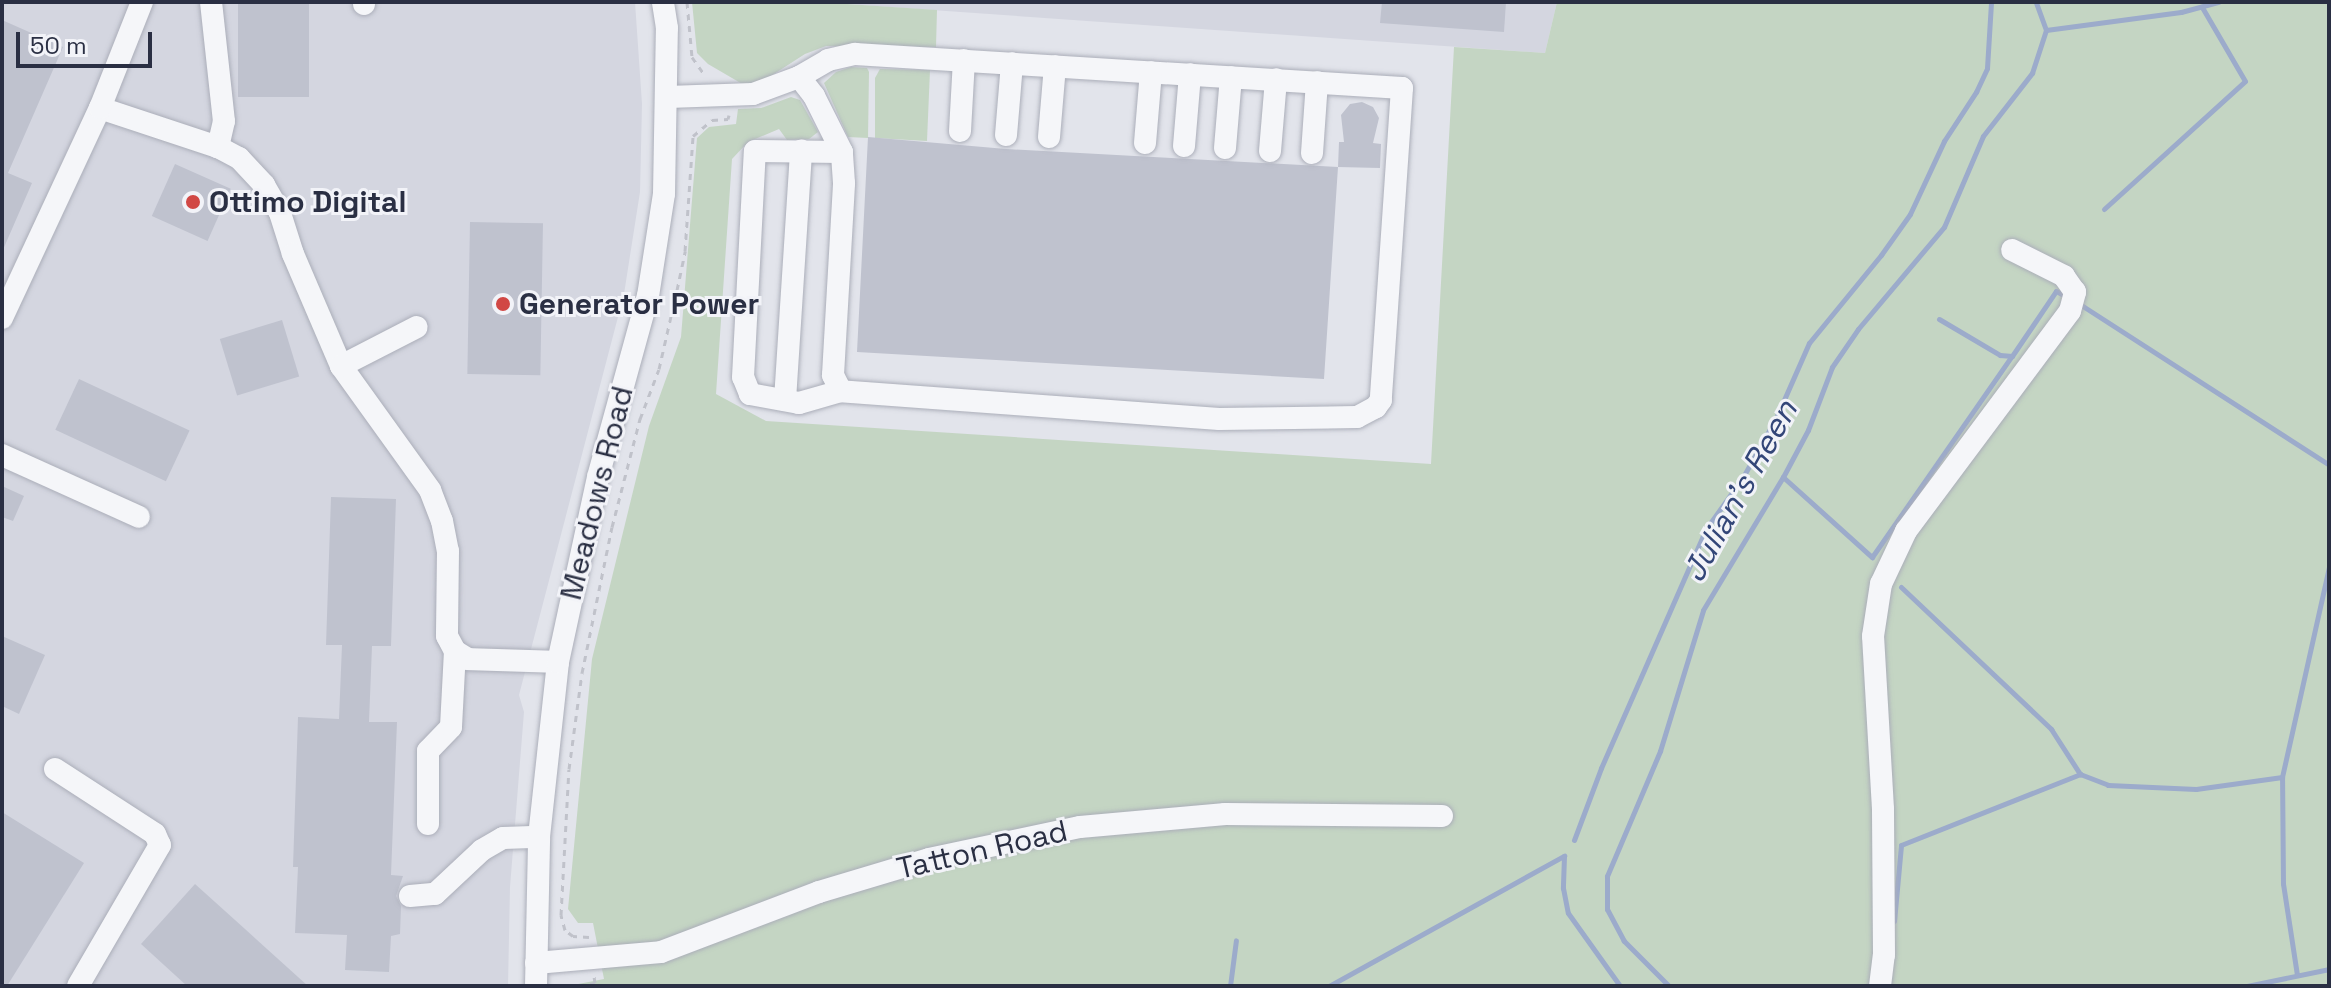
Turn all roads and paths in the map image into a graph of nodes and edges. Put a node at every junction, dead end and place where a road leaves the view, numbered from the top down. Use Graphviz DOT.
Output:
graph roads {
  1 [pos="142,2"];
  2 [pos="211,2"];
  3 [pos="663,2"];
  4 [pos="687,2"];
  5 [pos="964,60"];
  6 [pos="1012,63"];
  7 [pos="1055,66"];
  8 [pos="1151,72"];
  9 [pos="1190,74"];
  10 [pos="717,76"];
  11 [pos="799,77"];
  12 [pos="1231,77"];
  13 [pos="1276,79"];
  14 [pos="1317,82"];
  15 [pos="668,97"];
  16 [pos="100,108"];
  17 [pos="728,119"];
  18 [pos="960,131"];
  19 [pos="1006,135"];
  20 [pos="1049,137"];
  21 [pos="1145,143"];
  22 [pos="1184,146"];
  23 [pos="218,147"];
  24 [pos="1225,148"];
  25 [pos="801,151"];
  26 [pos="1270,151"];
  27 [pos="842,152"];
  28 [pos="1312,153"];
  29 [pos="2012,250"];
  30 [pos="4,306"];
  31 [pos="417,327"];
  32 [pos="341,366"];
  33 [pos="841,391"];
  34 [pos="785,400"];
  35 [pos="2,455"];
  36 [pos="139,517"];
  37 [pos="455,651"];
  38 [pos="558,662"];
  39 [pos="55,769"];
  40 [pos="1442,816"];
  41 [pos="428,824"];
  42 [pos="539,837"];
  43 [pos="410,896"];
  44 [pos="589,937"];
  45 [pos="536,963"];
  46 [pos="595,983"];
  47 [pos="78,986"];
  48 [pos="536,986"];
  49 [pos="578,986"];
  50 [pos="1880,986"];
  1 -- 16 [label="street"];
  2 -- 23 [label="street"];
  3 -- 15 [label="street, Meadows Road"];
  4 -- 10 [label="path"];
  5 -- 6 [label="street"];
  5 -- 11 [label="street"];
  5 -- 18 [label="street"];
  6 -- 7 [label="street"];
  6 -- 19 [label="street"];
  7 -- 8 [label="street"];
  7 -- 20 [label="street"];
  8 -- 9 [label="street"];
  8 -- 21 [label="street"];
  9 -- 12 [label="street"];
  9 -- 22 [label="street"];
  11 -- 15 [label="street"];
  11 -- 27 [label="street"];
  12 -- 13 [label="street"];
  12 -- 24 [label="street"];
  13 -- 14 [label="street"];
  13 -- 26 [label="street"];
  14 -- 28 [label="street"];
  14 -- 33 [label="street"];
  15 -- 38 [label="street, Meadows Road"];
  16 -- 23 [label="street"];
  16 -- 30 [label="street"];
  17 -- 44 [label="path, Meadows Road"];
  23 -- 32 [label="street"];
  25 -- 27 [label="street"];
  25 -- 34 [label="street"];
  25 -- 34 [label="street"];
  27 -- 33 [label="street"];
  29 -- 50 [label="street"];
  31 -- 32 [label="street"];
  32 -- 37 [label="street"];
  33 -- 34 [label="street"];
  35 -- 36 [label="street"];
  37 -- 38 [label="street"];
  37 -- 41 [label="street"];
  38 -- 42 [label="street, Meadows Road"];
  39 -- 47 [label="street"];
  40 -- 45 [label="street, Tatton Road"];
  42 -- 43 [label="street"];
  42 -- 45 [label="street, Meadows Road"];
  45 -- 48 [label="street, Meadows Road"];
  46 -- 49 [label="path"];
}
